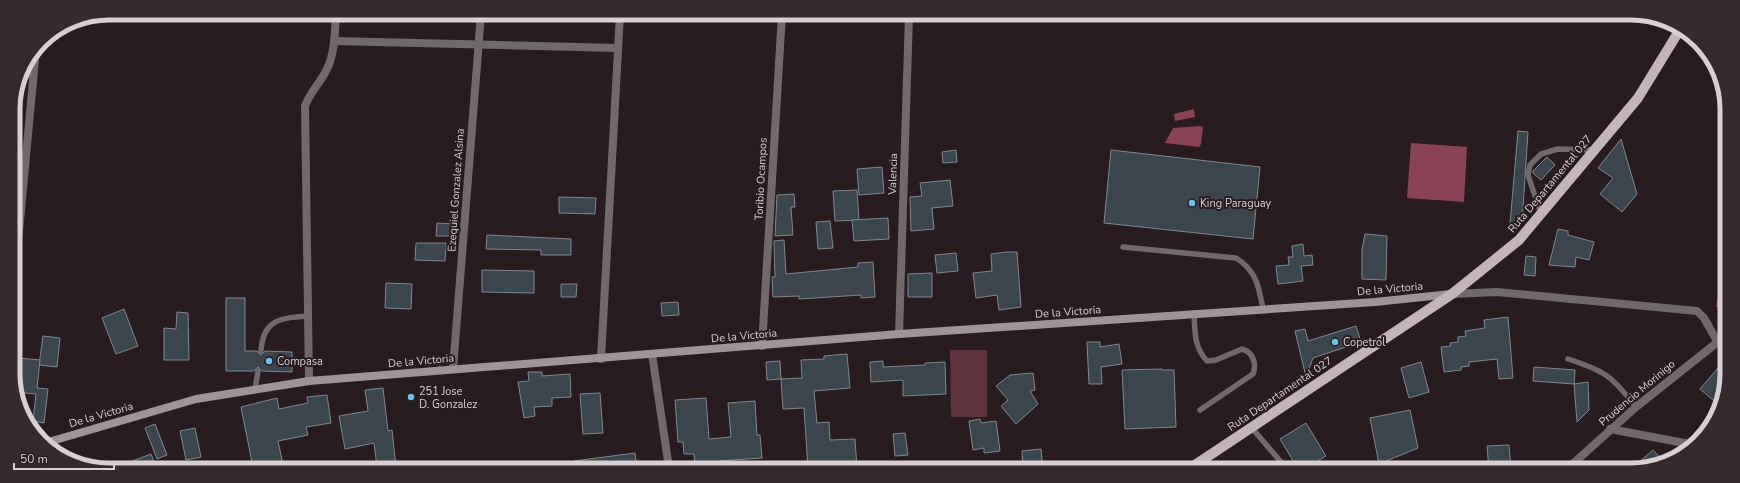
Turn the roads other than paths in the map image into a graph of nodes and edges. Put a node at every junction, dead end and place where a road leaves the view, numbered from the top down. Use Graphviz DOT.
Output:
graph roads {
  1 [pos="336,20"];
  2 [pos="481,20"];
  3 [pos="619,20"];
  4 [pos="782,20"];
  5 [pos="909,20"];
  6 [pos="1678,33"];
  7 [pos="334,41"];
  8 [pos="479,45"];
  9 [pos="617,48"];
  10 [pos="35,60"];
  11 [pos="27,74"];
  12 [pos="33,75"];
  13 [pos="1595,150"];
  14 [pos="1541,214"];
  15 [pos="20,219"];
  16 [pos="1123,247"];
  17 [pos="1452,294"];
  18 [pos="1263,309"];
  19 [pos="1194,314"];
  20 [pos="308,316"];
  21 [pos="899,334"];
  22 [pos="1720,338"];
  23 [pos="1720,340"];
  24 [pos="762,346"];
  25 [pos="261,351"];
  26 [pos="652,354"];
  27 [pos="601,359"];
  28 [pos="1568,359"];
  29 [pos="453,369"];
  30 [pos="258,371"];
  31 [pos="309,381"];
  32 [pos="254,389"];
  33 [pos="1636,407"];
  34 [pos="1200,410"];
  35 [pos="1252,427"];
  36 [pos="1610,429"];
  37 [pos="51,441"];
  38 [pos="1687,443"];
  39 [pos="668,463"];
  40 [pos="1201,463"];
  41 [pos="1282,463"];
  42 [pos="1574,463"];
  1 -- 7 [label="street"];
  2 -- 8 [label="street, Ezequiel Gonzalez Alsina"];
  3 -- 9 [label="street"];
  4 -- 24 [label="street, Toribio Ocampos"];
  5 -- 21 [label="street, Valencia"];
  6 -- 13 [label="main road, Ruta Departamental 027"];
  7 -- 8 [label="street"];
  7 -- 20 [label="street"];
  8 -- 9 [label="street"];
  8 -- 29 [label="street, Ezequiel Gonzalez Alsina"];
  9 -- 27 [label="street"];
  10 -- 12 [label="street"];
  11 -- 12 [label="street"];
  12 -- 15 [label="street"];
  13 -- 14 [label="main road, Ruta Departamental 027"];
  13 -- 14 [label="lane"];
  14 -- 17 [label="main road, Ruta Departamental 027"];
  16 -- 18 [label="lane"];
  17 -- 18 [label="main road, De la Victoria"];
  17 -- 22 [label="street"];
  17 -- 35 [label="main road, Ruta Departamental 027"];
  18 -- 19 [label="main road, De la Victoria"];
  19 -- 21 [label="main road, De la Victoria"];
  19 -- 34 [label="lane"];
  20 -- 25 [label="lane"];
  20 -- 31 [label="street"];
  21 -- 24 [label="main road, De la Victoria"];
  23 -- 33 [label="street, Prudencio Morinigo"];
  24 -- 26 [label="main road, De la Victoria"];
  26 -- 27 [label="main road, De la Victoria"];
  26 -- 39 [label="street"];
  27 -- 29 [label="main road, De la Victoria"];
  28 -- 33 [label="lane"];
  29 -- 31 [label="main road, De la Victoria"];
  30 -- 32 [label="lane"];
  31 -- 32 [label="main road, De la Victoria"];
  32 -- 37 [label="main road, De la Victoria"];
  33 -- 36 [label="street, Prudencio Morinigo"];
  35 -- 40 [label="main road, Ruta Departamental 027"];
  35 -- 41 [label="lane"];
  36 -- 38 [label="street"];
  36 -- 42 [label="street, Prudencio Morinigo"];
}
